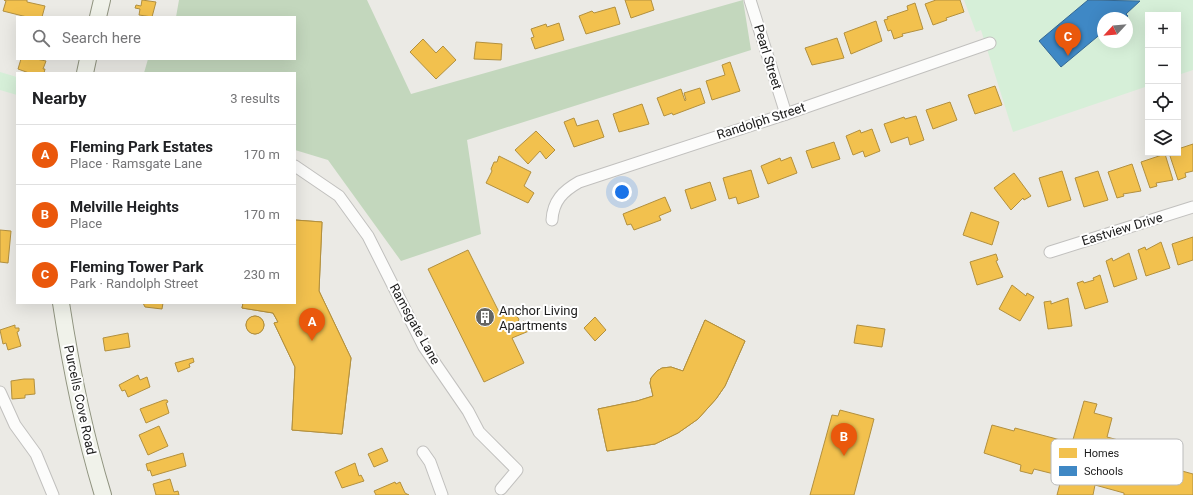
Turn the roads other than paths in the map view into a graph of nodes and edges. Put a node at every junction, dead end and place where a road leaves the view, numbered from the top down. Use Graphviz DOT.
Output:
graph roads {
  1 [pos="102,0"];
  2 [pos="750,0"];
  3 [pos="98,16"];
  4 [pos="990,43"];
  5 [pos="88,60"];
  6 [pos="85,72"];
  7 [pos="786,114"];
  8 [pos="296,167"];
  9 [pos="1193,207"];
  10 [pos="552,220"];
  11 [pos="1050,252"];
  12 [pos="61,304"];
  13 [pos="0,392"];
  14 [pos="423,452"];
  15 [pos="501,489"];
  16 [pos="53,495"];
  17 [pos="103,495"];
  18 [pos="442,495"];
  1 -- 3 [label="main road"];
  2 -- 7 [label="street, Pearl Street"];
  4 -- 7 [label="street, Randolph Street"];
  5 -- 6 [label="main road"];
  7 -- 10 [label="street, Randolph Street"];
  8 -- 15 [label="street, Ramsgate Lane"];
  9 -- 11 [label="street, Eastview Drive"];
  12 -- 17 [label="main road, Purcells Cove Road"];
  13 -- 16 [label="street"];
  14 -- 18 [label="street"];
}
